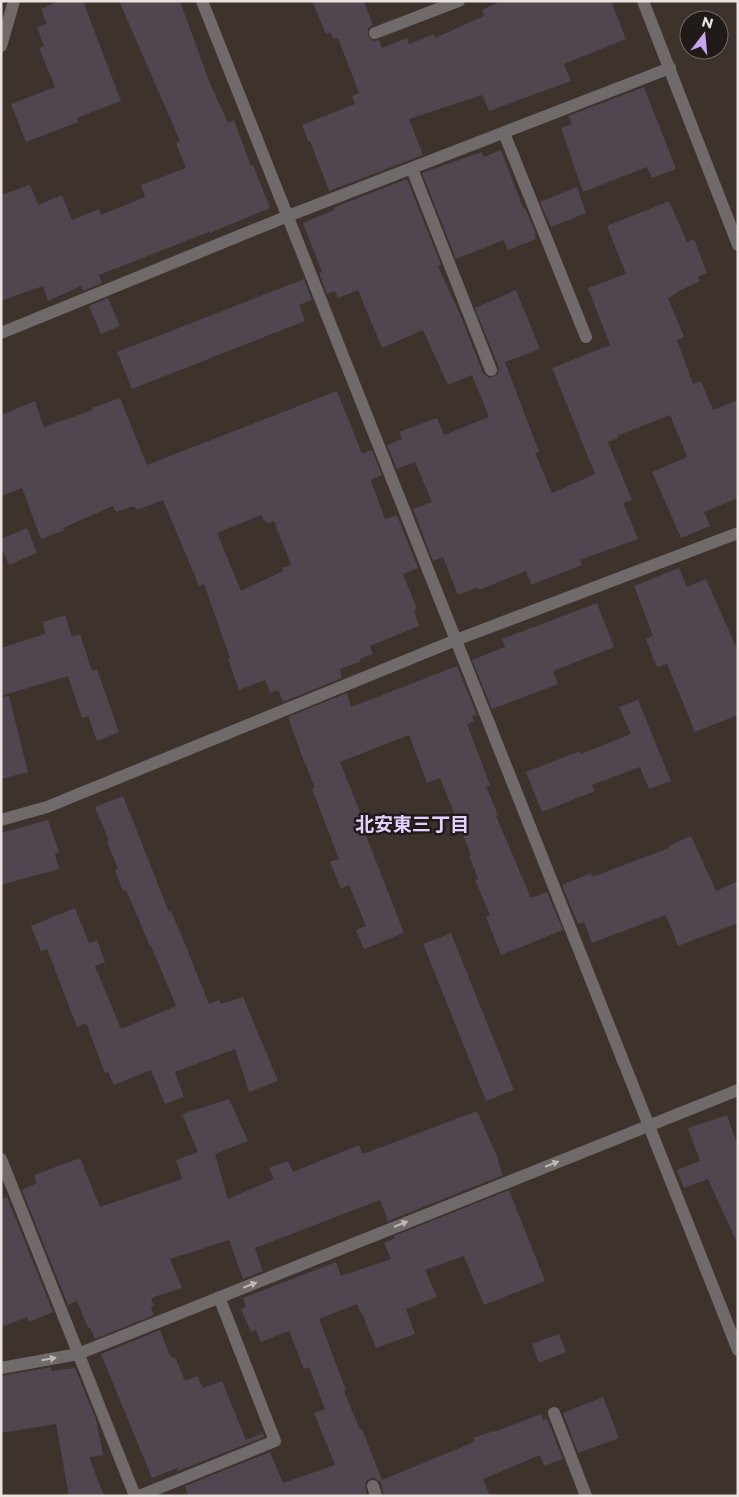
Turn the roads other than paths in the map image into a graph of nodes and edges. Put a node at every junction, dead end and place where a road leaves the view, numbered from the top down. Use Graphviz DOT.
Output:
graph roads {
  1 [pos="14,1"];
  2 [pos="202,1"];
  3 [pos="460,1"];
  4 [pos="643,1"];
  5 [pos="375,33"];
  6 [pos="1,46"];
  7 [pos="670,68"];
  8 [pos="504,133"];
  9 [pos="412,168"];
  10 [pos="288,216"];
  11 [pos="738,245"];
  12 [pos="1,334"];
  13 [pos="586,337"];
  14 [pos="491,370"];
  15 [pos="738,533"];
  16 [pos="456,640"];
  17 [pos="1,820"];
  18 [pos="738,1090"];
  19 [pos="648,1125"];
  20 [pos="1,1159"];
  21 [pos="219,1297"];
  22 [pos="738,1350"];
  23 [pos="78,1354"];
  24 [pos="1,1368"];
  25 [pos="554,1413"];
  26 [pos="134,1496"];
  27 [pos="139,1496"];
  28 [pos="586,1496"];
  1 -- 6 [label="street"];
  2 -- 10 [label="street"];
  3 -- 5 [label="street"];
  4 -- 7 [label="street"];
  7 -- 8 [label="street"];
  7 -- 11 [label="street"];
  8 -- 9 [label="street"];
  8 -- 13 [label="street"];
  9 -- 10 [label="street"];
  9 -- 14 [label="street"];
  10 -- 12 [label="street"];
  10 -- 16 [label="street"];
  15 -- 16 [label="street"];
  16 -- 17 [label="street"];
  16 -- 19 [label="street"];
  18 -- 19 [label="street"];
  21 -- 19 [label="street, one-way"];
  19 -- 22 [label="street"];
  20 -- 23 [label="street"];
  21 -- 23 [label="street"];
  21 -- 27 [label="street"];
  24 -- 23 [label="street, one-way"];
  23 -- 26 [label="street"];
  25 -- 28 [label="street"];
}
